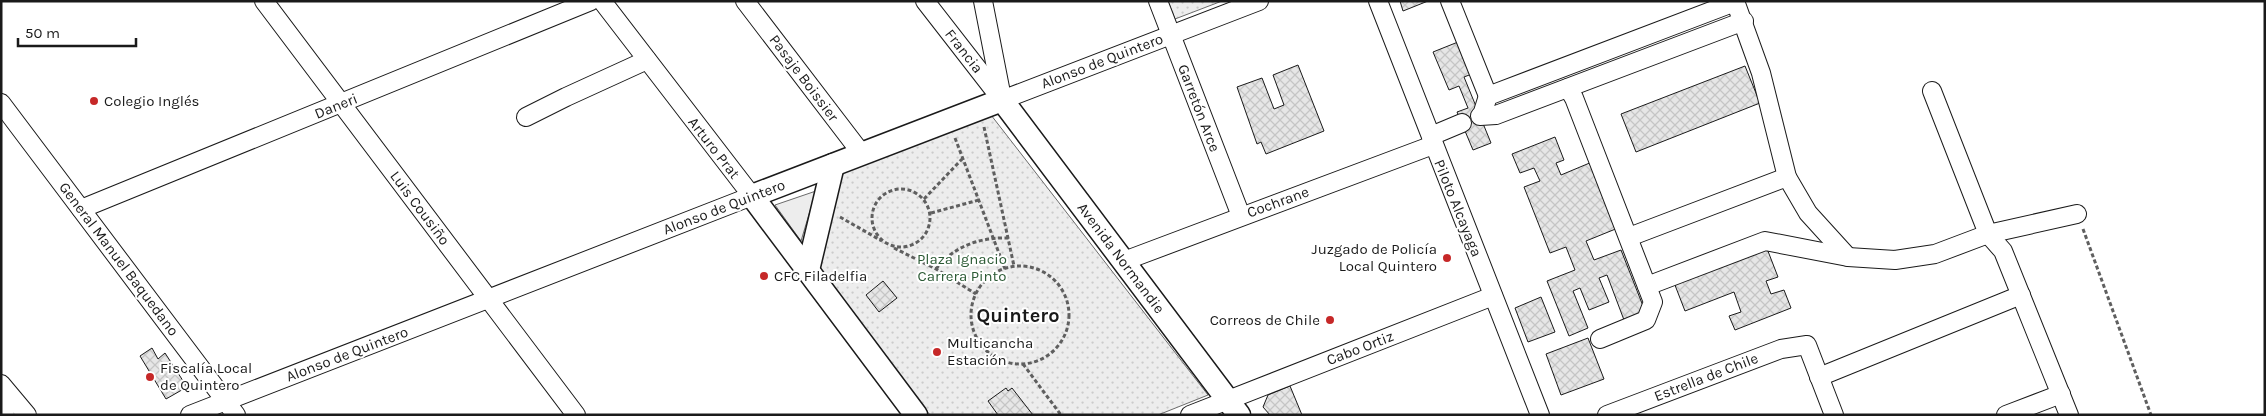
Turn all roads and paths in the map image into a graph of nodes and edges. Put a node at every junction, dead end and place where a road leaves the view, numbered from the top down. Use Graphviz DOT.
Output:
graph roads {
  1 [pos="264,1"];
  2 [pos="591,1"];
  3 [pos="602,1"];
  4 [pos="745,1"];
  5 [pos="925,1"];
  6 [pos="983,1"];
  7 [pos="1158,1"];
  8 [pos="1259,1"];
  9 [pos="1378,1"];
  10 [pos="1450,1"];
  11 [pos="1735,1"];
  12 [pos="1744,21"];
  13 [pos="1171,35"];
  14 [pos="647,60"];
  15 [pos="1568,88"];
  16 [pos="1932,92"];
  17 [pos="1488,96"];
  18 [pos="1002,100"];
  19 [pos="1,103"];
  20 [pos="342,104"];
  21 [pos="980,109"];
  22 [pos="526,117"];
  23 [pos="948,121"];
  24 [pos="1462,123"];
  25 [pos="1432,140"];
  26 [pos="862,154"];
  27 [pos="962,158"];
  28 [pos="834,165"];
  29 [pos="1787,177"];
  30 [pos="752,196"];
  31 [pos="924,198"];
  32 [pos="978,200"];
  33 [pos="824,208"];
  34 [pos="81,209"];
  35 [pos="931,213"];
  36 [pos="2077,214"];
  37 [pos="1241,216"];
  38 [pos="1988,234"];
  39 [pos="993,237"];
  40 [pos="1628,237"];
  41 [pos="1009,238"];
  42 [pos="892,247"];
  43 [pos="1848,257"];
  44 [pos="1124,261"];
  45 [pos="1014,266"];
  46 [pos="936,269"];
  47 [pos="1005,269"];
  48 [pos="808,270"];
  49 [pos="1647,286"];
  50 [pos="976,294"];
  51 [pos="1493,296"];
  52 [pos="2021,296"];
  53 [pos="489,299"];
  54 [pos="1600,339"];
  55 [pos="1022,364"];
  56 [pos="1820,377"];
  57 [pos="1,384"];
  58 [pos="2061,394"];
  59 [pos="1,400"];
  60 [pos="226,400"];
  61 [pos="1234,407"];
  62 [pos="5,415"];
  63 [pos="26,415"];
  64 [pos="190,415"];
  65 [pos="236,415"];
  66 [pos="576,415"];
  67 [pos="916,415"];
  68 [pos="1061,415"];
  69 [pos="1190,415"];
  70 [pos="1540,415"];
  71 [pos="1607,415"];
  72 [pos="1834,415"];
  73 [pos="2006,415"];
  74 [pos="2069,415"];
  75 [pos="2151,415"];
  1 -- 20 [label="street, Luis Cousiño"];
  2 -- 20 [label="street, Daneri"];
  3 -- 14 [label="street, Arturo Prat"];
  4 -- 26 [label="street, Pasaje Boissier"];
  5 -- 18 [label="street, Francia"];
  6 -- 18 [label="street"];
  7 -- 13 [label="street, Garretón Arce"];
  8 -- 13 [label="street, Alonso de Quintero"];
  9 -- 25 [label="street, Piloto Alcayaga"];
  10 -- 17 [label="street"];
  11 -- 12 [label="street"];
  11 -- 17 [label="street"];
  12 -- 15 [label="street"];
  12 -- 29 [label="street"];
  13 -- 18 [label="street, Alonso de Quintero"];
  13 -- 37 [label="street, Garretón Arce"];
  14 -- 22 [label="street"];
  14 -- 30 [label="street, Arturo Prat"];
  15 -- 17 [label="street"];
  15 -- 40 [label="street"];
  16 -- 38 [label="street"];
  18 -- 21 [label="main road, Alonso de Quintero"];
  18 -- 44 [label="main road, Avenida Normandie"];
  19 -- 34 [label="street, General Manuel Baquedano"];
  20 -- 34 [label="street, Daneri"];
  20 -- 53 [label="street, Luis Cousiño"];
  21 -- 23 [label="main road, Alonso de Quintero"];
  21 -- 41 [label="path"];
  23 -- 26 [label="main road, Alonso de Quintero"];
  23 -- 27 [label="path"];
  24 -- 25 [label="street, Cochrane"];
  25 -- 37 [label="street, Cochrane"];
  25 -- 51 [label="street, Piloto Alcayaga"];
  26 -- 28 [label="main road, Alonso de Quintero"];
  27 -- 31 [label="path"];
  27 -- 32 [label="path"];
  28 -- 30 [label="main road, Alonso de Quintero"];
  28 -- 33 [label="main road"];
  29 -- 40 [label="street"];
  29 -- 43 [label="street"];
  30 -- 48 [label="main road, Arturo Prat"];
  30 -- 53 [label="street, Alonso de Quintero"];
  31 -- 35 [label="path"];
  31 -- 42 [label="path"];
  32 -- 35 [label="path"];
  32 -- 39 [label="path"];
  33 -- 42 [label="path"];
  33 -- 48 [label="main road"];
  34 -- 60 [label="street, General Manuel Baquedano"];
  35 -- 42 [label="path"];
  36 -- 38 [label="street"];
  36 -- 75 [label="path"];
  37 -- 44 [label="street, Cochrane"];
  38 -- 43 [label="street"];
  38 -- 52 [label="street"];
  39 -- 41 [label="path"];
  39 -- 46 [label="path"];
  39 -- 47 [label="path"];
  40 -- 49 [label="street"];
  41 -- 45 [label="path"];
  42 -- 46 [label="path"];
  43 -- 49 [label="street"];
  44 -- 61 [label="main road, Avenida Normandie"];
  45 -- 47 [label="path"];
  45 -- 55 [label="path"];
  46 -- 50 [label="path"];
  47 -- 50 [label="path"];
  48 -- 67 [label="main road, Arturo Prat"];
  49 -- 54 [label="street"];
  50 -- 55 [label="path"];
  51 -- 61 [label="street, Cabo Ortiz"];
  51 -- 70 [label="street, Piloto Alcayaga"];
  52 -- 56 [label="street"];
  52 -- 58 [label="street"];
  53 -- 60 [label="street, Alonso de Quintero"];
  53 -- 66 [label="street, Luis Cousiño"];
  55 -- 68 [label="path"];
  56 -- 71 [label="street, Estrella de Chile"];
  56 -- 72 [label="street"];
  57 -- 63 [label="street"];
  58 -- 73 [label="street"];
  58 -- 74 [label="street"];
  59 -- 62 [label="street"];
  60 -- 64 [label="street, Alonso de Quintero"];
  60 -- 65 [label="street, General Manuel Baquedano"];
  61 -- 69 [label="street, Cabo Ortiz"];
}
